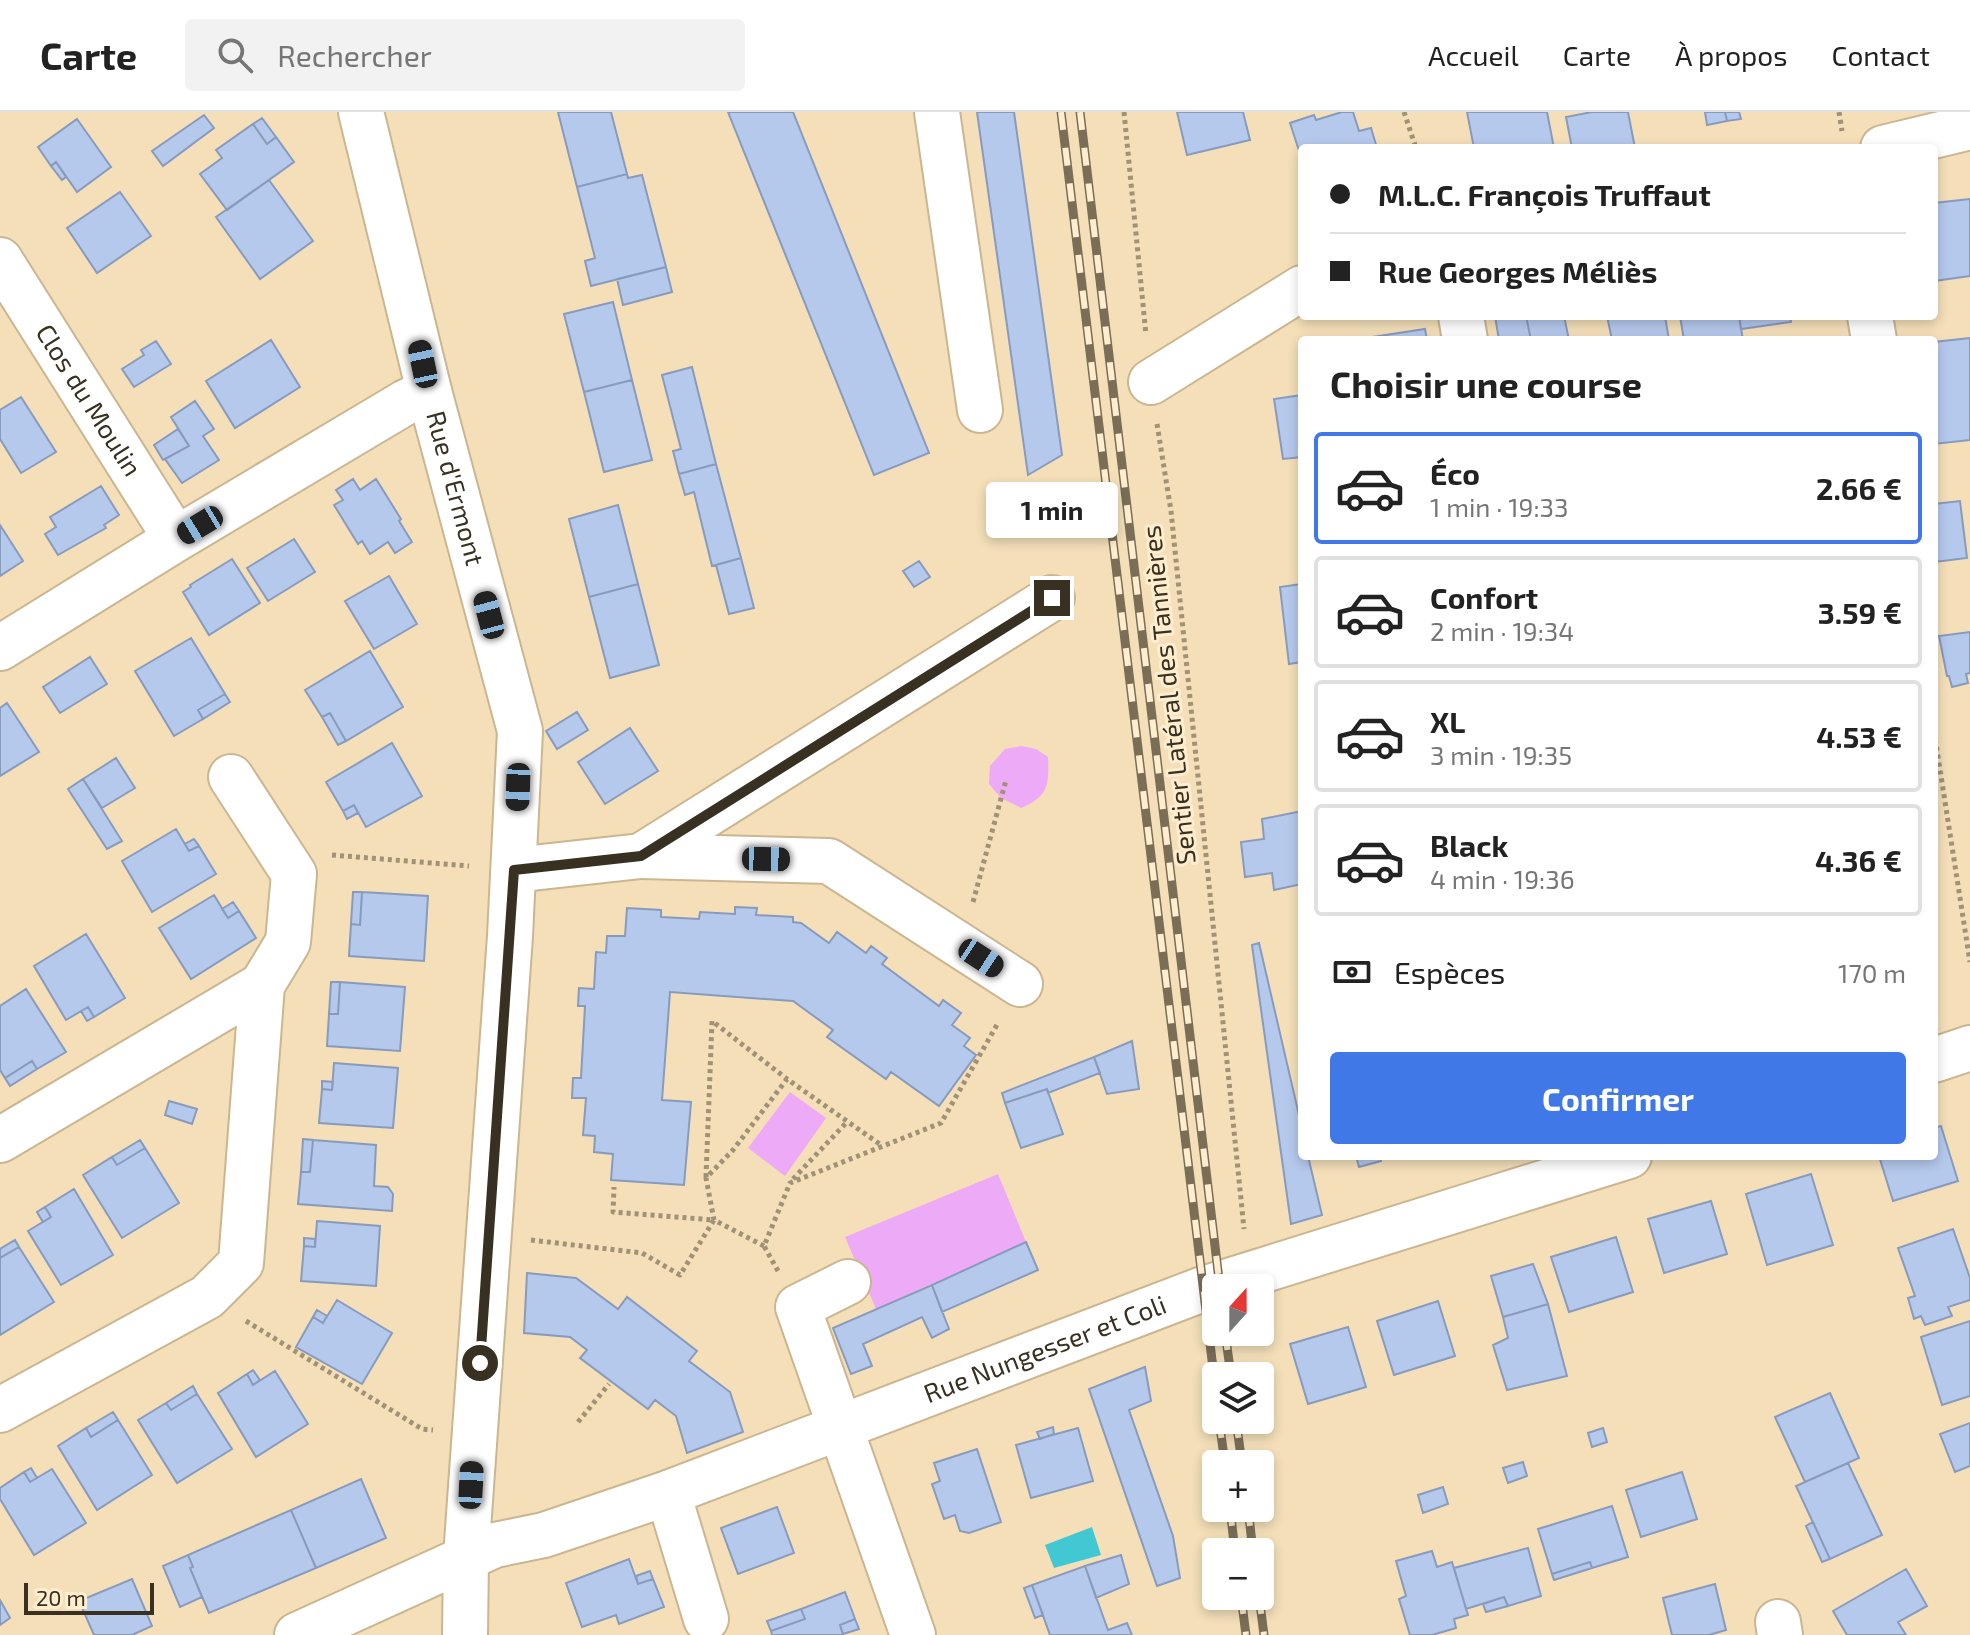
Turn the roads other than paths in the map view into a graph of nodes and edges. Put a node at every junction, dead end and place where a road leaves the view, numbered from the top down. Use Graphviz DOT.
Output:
graph roads {
  1 [pos="361,112"];
  2 [pos="937,112"];
  3 [pos="1970,127"];
  4 [pos="1900,144"];
  5 [pos="0,260"];
  6 [pos="1298,290"];
  7 [pos="1151,382"];
  8 [pos="429,391"];
  9 [pos="980,410"];
  10 [pos="176,539"];
  11 [pos="1052,598"];
  12 [pos="0,648"];
  13 [pos="231,777"];
  14 [pos="641,856"];
  15 [pos="514,870"];
  16 [pos="1020,984"];
  17 [pos="262,985"];
  18 [pos="1970,1048"];
  19 [pos="1938,1059"];
  20 [pos="0,1140"];
  21 [pos="1604,1160"];
  22 [pos="848,1282"];
  23 [pos="0,1410"];
  24 [pos="840,1427"];
  25 [pos="668,1493"];
  26 [pos="466,1557"];
  27 [pos="706,1619"];
  28 [pos="297,1635"];
  29 [pos="465,1635"];
  30 [pos="913,1635"];
  1 -- 8 [label="street, Rue d'Ermont"];
  2 -- 9 [label="street"];
  3 -- 4 [label="street"];
  5 -- 10 [label="street, Clos du Moulin"];
  6 -- 7 [label="street"];
  8 -- 10 [label="street"];
  8 -- 15 [label="street, Rue d'Ermont"];
  10 -- 12 [label="street"];
  11 -- 14 [label="street"];
  13 -- 17 [label="street"];
  14 -- 15 [label="street"];
  14 -- 16 [label="street"];
  15 -- 26 [label="street, Rue d'Ermont"];
  17 -- 20 [label="street"];
  17 -- 23 [label="street"];
  18 -- 19 [label="street"];
  21 -- 24 [label="street, Rue Nungesser et Coli"];
  22 -- 24 [label="street"];
  24 -- 25 [label="street, Rue Nungesser et Coli"];
  24 -- 30 [label="street"];
  25 -- 26 [label="street, Rue Nungesser et Coli"];
  25 -- 27 [label="street"];
  26 -- 28 [label="street, Rue Nungesser et Coli"];
  26 -- 29 [label="street, Rue d'Ermont"];
}
